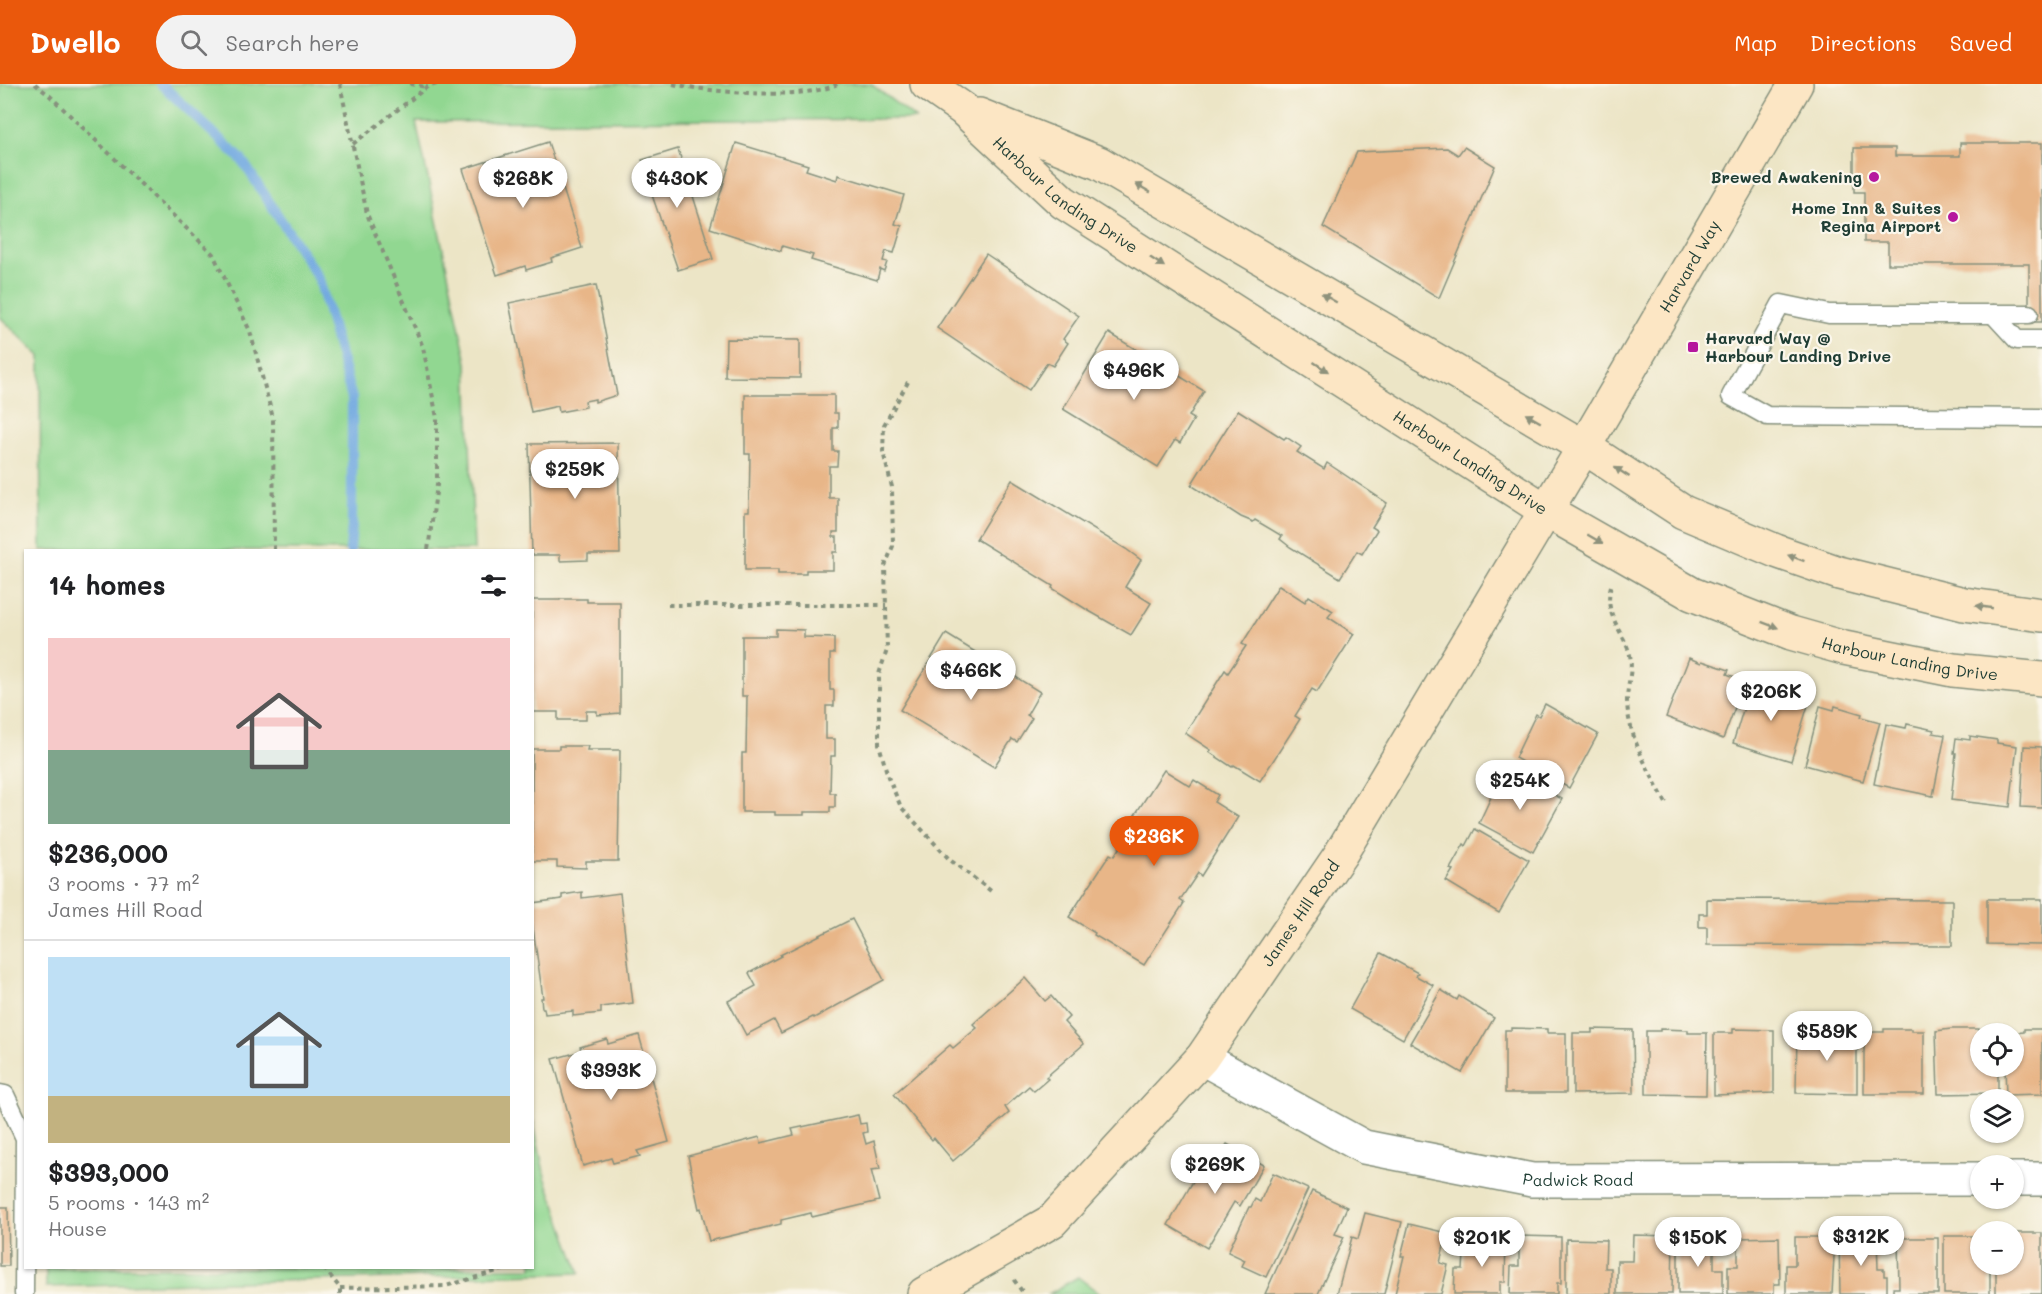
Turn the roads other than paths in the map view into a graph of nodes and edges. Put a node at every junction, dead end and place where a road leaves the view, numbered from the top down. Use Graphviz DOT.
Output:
graph roads {
  1 [pos="927,84"];
  2 [pos="1796,84"];
  3 [pos="963,109"];
  4 [pos="1993,314"];
  5 [pos="2029,314"];
  6 [pos="2042,340"];
  7 [pos="2042,417"];
  8 [pos="1584,447"];
  9 [pos="1545,510"];
  10 [pos="2042,615"];
  11 [pos="2042,679"];
  12 [pos="1202,1058"];
  13 [pos="0,1094"];
  14 [pos="24,1136"];
  15 [pos="1970,1179"];
  16 [pos="2024,1179"];
  17 [pos="2042,1179"];
  18 [pos="24,1269"];
  19 [pos="24,1294"];
  20 [pos="924,1294"];
  1 -- 3 [label="street, Harbour Landing Drive"];
  2 -- 8 [label="street, Harvard Way"];
  8 -- 3 [label="street, Harbour Landing Drive, one-way"];
  3 -- 9 [label="street, Harbour Landing Drive, one-way"];
  4 -- 5 [label="lane"];
  4 -- 6 [label="lane"];
  4 -- 7 [label="lane"];
  8 -- 9 [label="street, James Hill Road"];
  10 -- 8 [label="street, Harbour Landing Drive, one-way"];
  9 -- 11 [label="street, Harbour Landing Drive, one-way"];
  9 -- 12 [label="street, James Hill Road"];
  12 -- 15 [label="street, Padwick Road"];
  12 -- 20 [label="street, James Hill Road"];
  13 -- 14 [label="lane"];
  16 -- 17 [label="street"];
  18 -- 19 [label="lane"];
}
